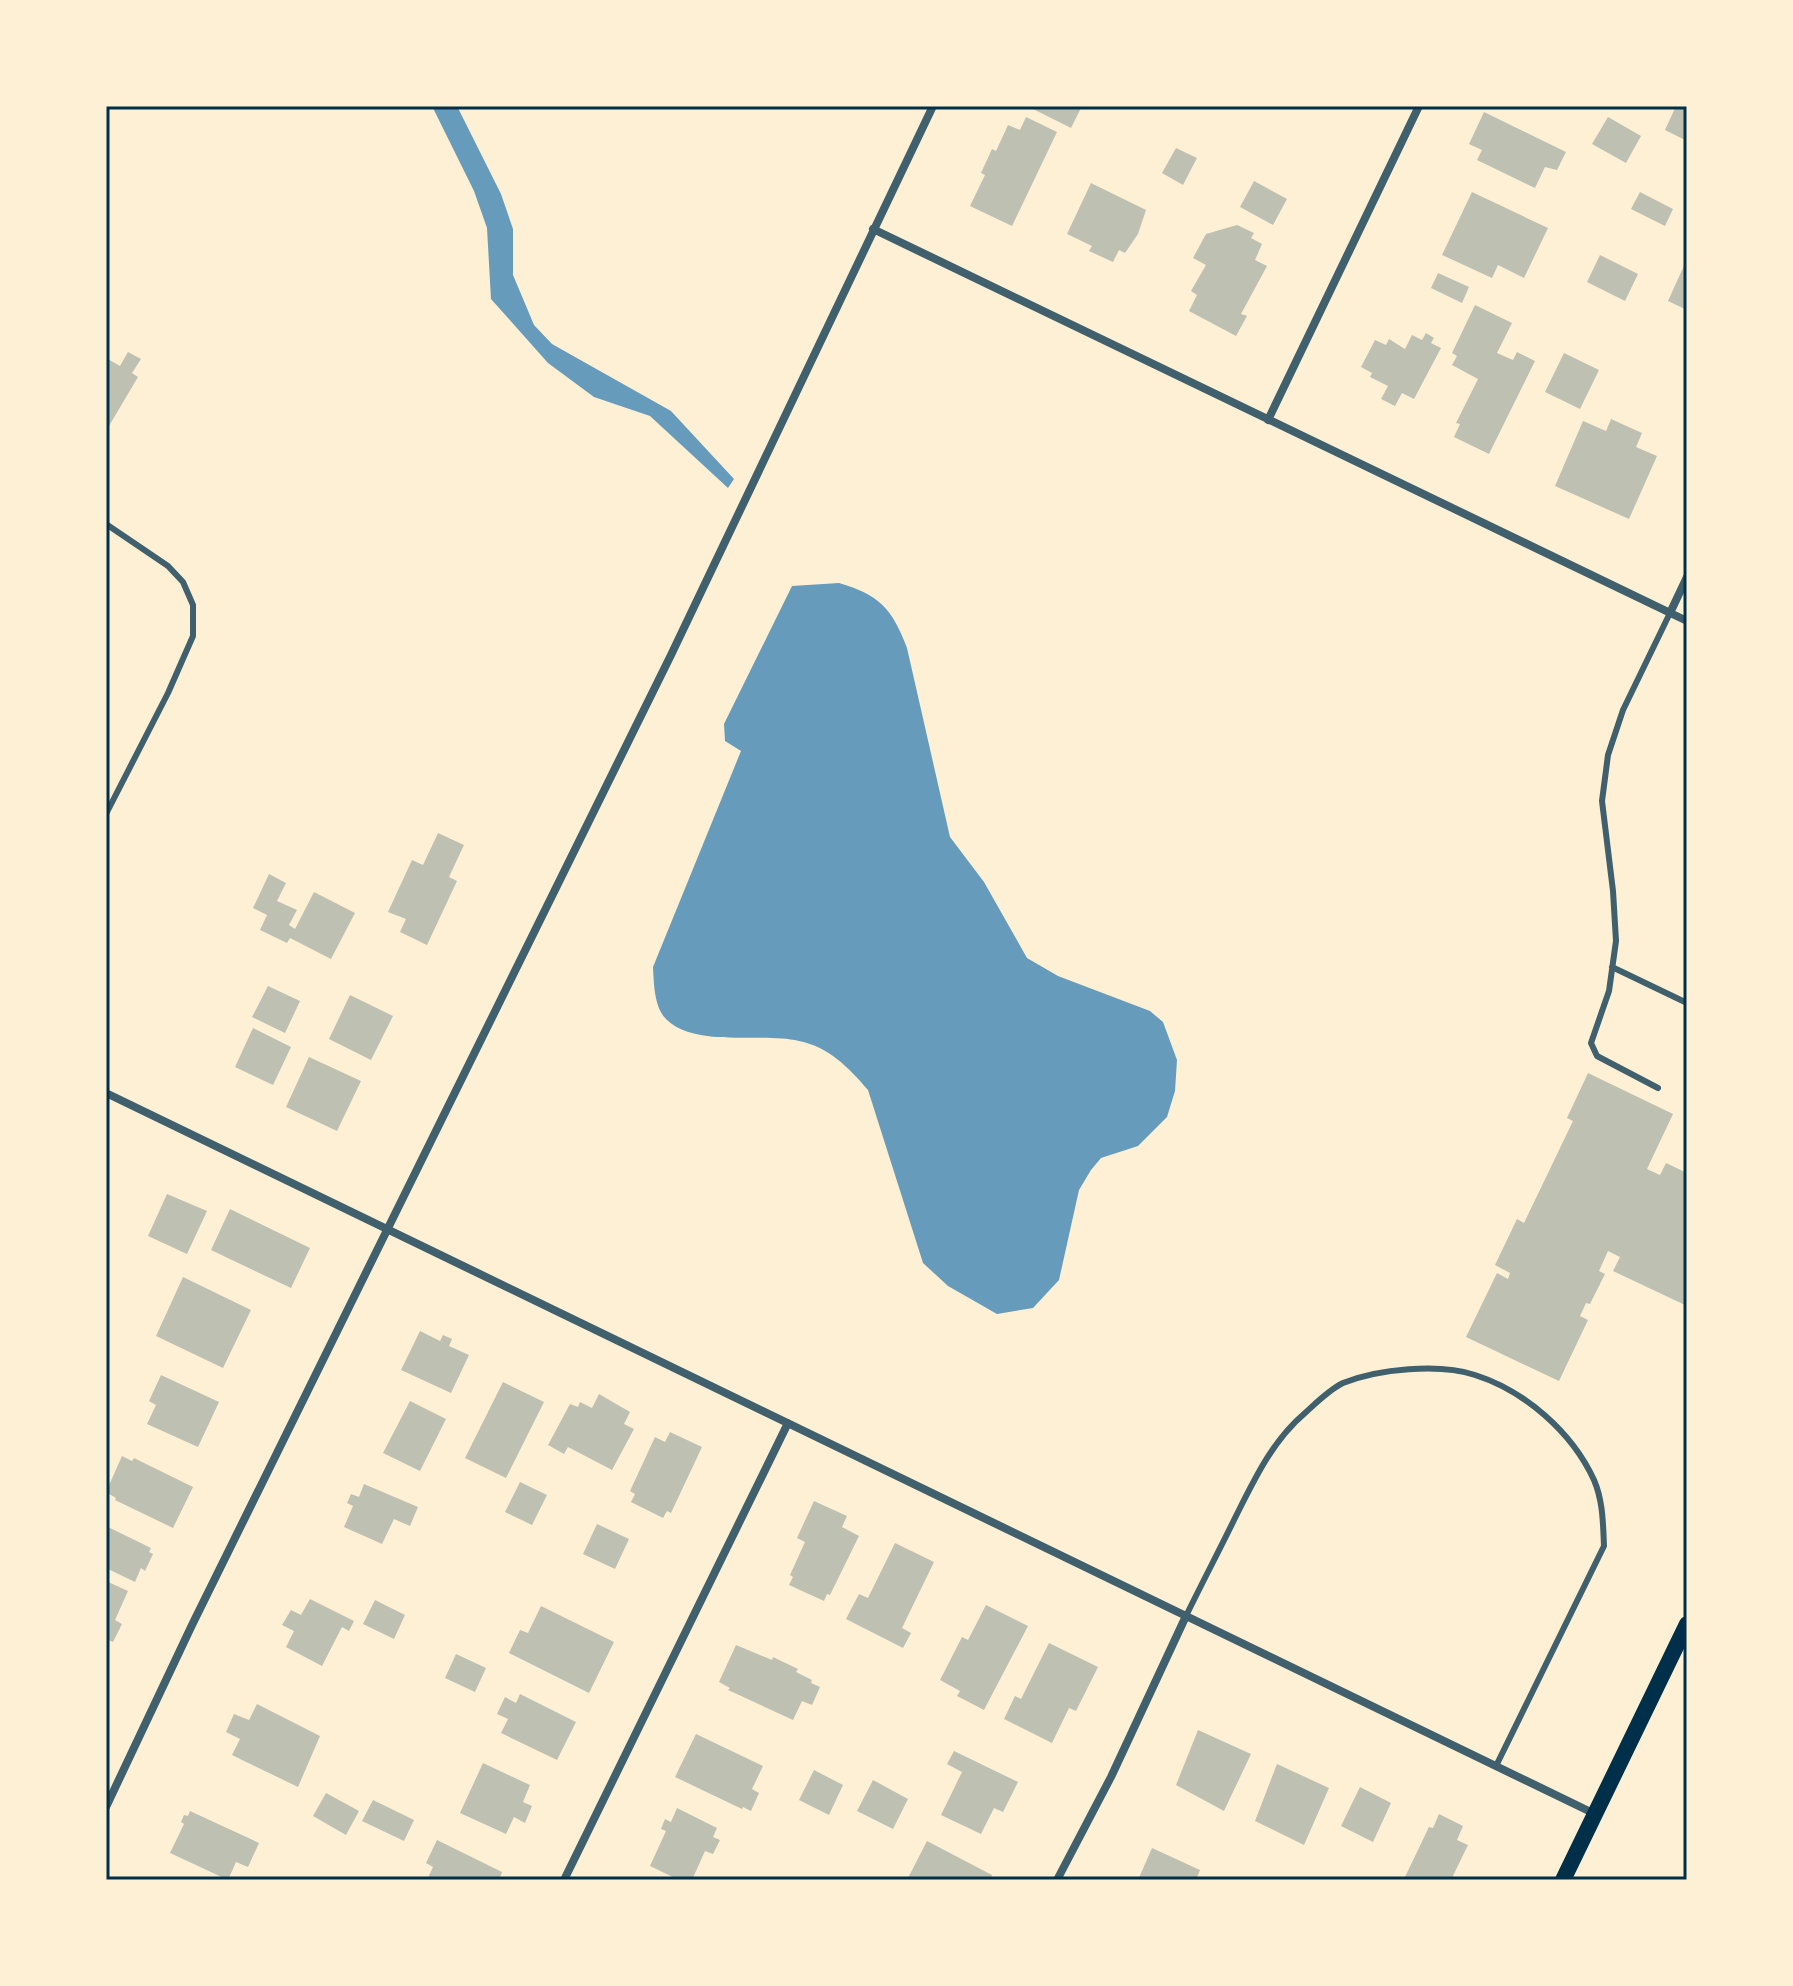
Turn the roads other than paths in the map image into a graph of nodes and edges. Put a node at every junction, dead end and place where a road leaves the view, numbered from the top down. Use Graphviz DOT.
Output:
graph roads {
  1 [pos="933,106"];
  2 [pos="1419,106"];
  3 [pos="873,229"];
  4 [pos="1268,420"];
  5 [pos="106,524"];
  6 [pos="1687,577"];
  7 [pos="1670,613"];
  8 [pos="1687,621"];
  9 [pos="106,814"];
  10 [pos="1612,967"];
  11 [pos="1687,1003"];
  12 [pos="1658,1088"];
  13 [pos="106,1093"];
  14 [pos="389,1230"];
  15 [pos="788,1423"];
  16 [pos="1186,1616"];
  17 [pos="1687,1624"];
  18 [pos="1496,1766"];
  19 [pos="106,1807"];
  20 [pos="1595,1814"];
  21 [pos="564,1880"];
  22 [pos="1057,1880"];
  23 [pos="1563,1880"];
  1 -- 3 [label="street"];
  2 -- 4 [label="street"];
  3 -- 4 [label="street"];
  3 -- 14 [label="street"];
  4 -- 7 [label="street"];
  5 -- 9 [label="lane"];
  6 -- 7 [label="street"];
  7 -- 8 [label="street"];
  7 -- 10 [label="lane"];
  10 -- 11 [label="lane"];
  10 -- 12 [label="lane"];
  13 -- 14 [label="street"];
  14 -- 15 [label="street"];
  14 -- 19 [label="street"];
  15 -- 16 [label="street"];
  15 -- 21 [label="street"];
  16 -- 18 [label="street"];
  16 -- 18 [label="lane"];
  16 -- 22 [label="street"];
  17 -- 20 [label="main road"];
  18 -- 20 [label="street"];
  20 -- 23 [label="main road"];
}
